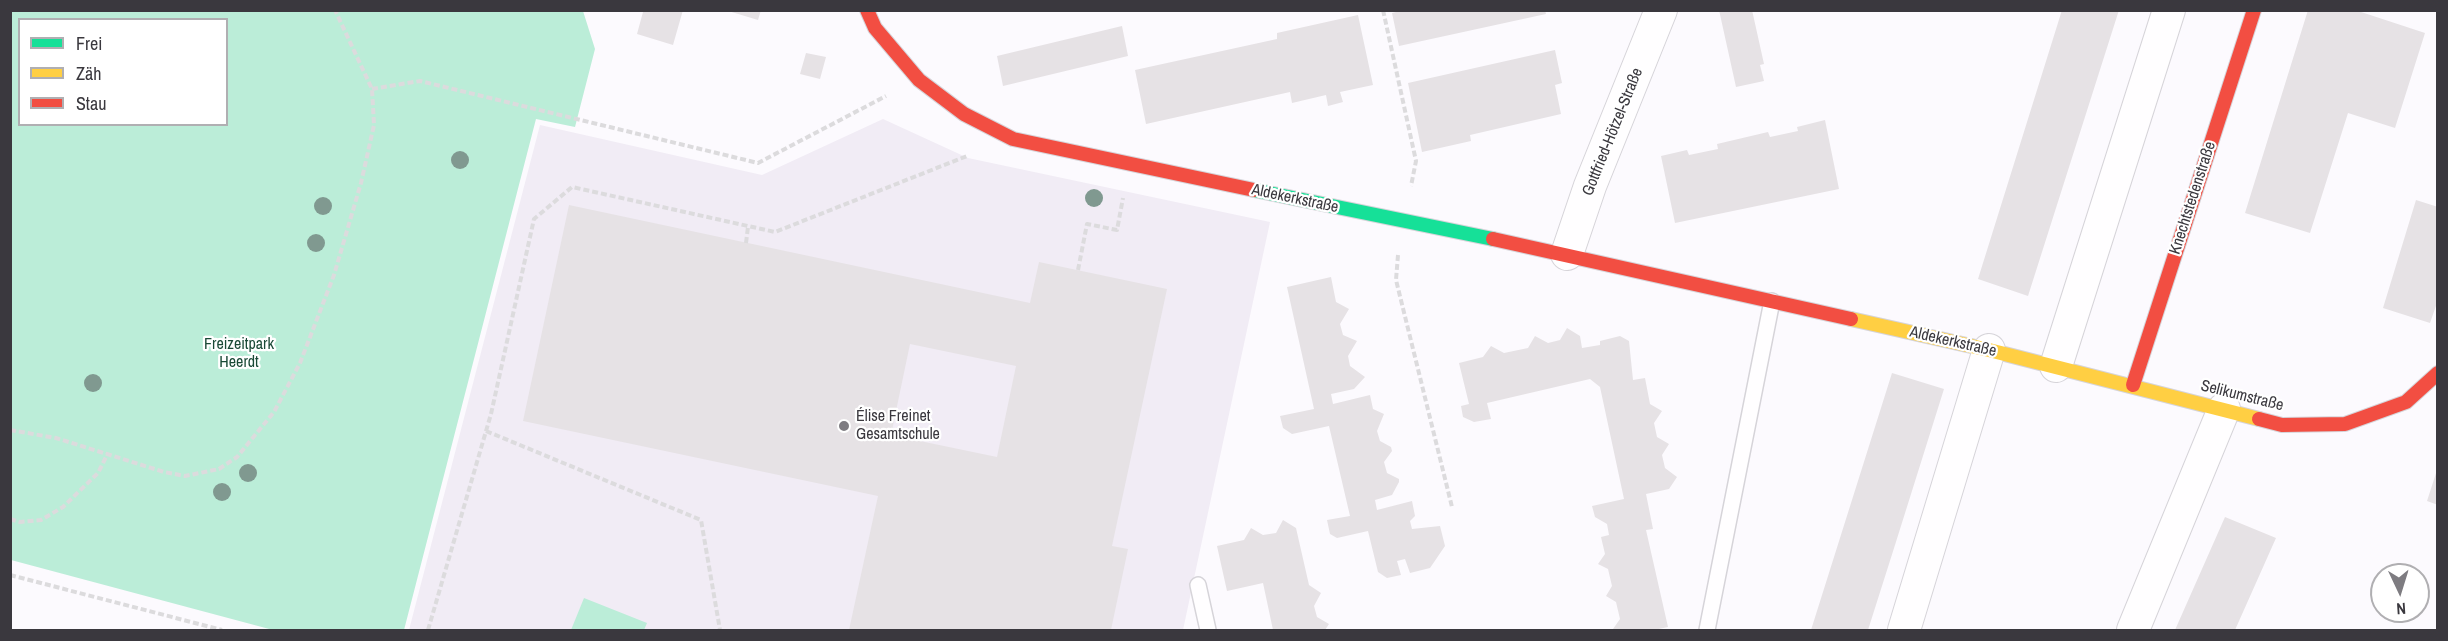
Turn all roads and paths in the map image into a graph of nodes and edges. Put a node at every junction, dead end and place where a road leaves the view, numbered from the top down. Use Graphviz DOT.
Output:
graph roads {
  1 [pos="335,10"];
  2 [pos="867,10"];
  3 [pos="1383,10"];
  4 [pos="1661,10"];
  5 [pos="2169,10"];
  6 [pos="2254,10"];
  7 [pos="919,80"];
  8 [pos="372,89"];
  9 [pos="1012,139"];
  10 [pos="1130,165"];
  11 [pos="1405,222"];
  12 [pos="748,226"];
  13 [pos="746,243"];
  14 [pos="1567,254"];
  15 [pos="1078,270"];
  16 [pos="1772,301"];
  17 [pos="1989,350"];
  18 [pos="2056,366"];
  19 [pos="2438,373"];
  20 [pos="2133,386"];
  21 [pos="2224,409"];
  22 [pos="10,430"];
  23 [pos="486,431"];
  24 [pos="108,453"];
  25 [pos="1452,507"];
  26 [pos="10,519"];
  27 [pos="10,575"];
  28 [pos="1198,585"];
  29 [pos="222,630"];
  30 [pos="428,630"];
  31 [pos="720,630"];
  32 [pos="1208,630"];
  33 [pos="1707,630"];
  34 [pos="1904,630"];
  35 [pos="2133,630"];
  1 -- 8 [label="path"];
  2 -- 7 [label="street, Aldekerkstraße"];
  3 -- 11 [label="path"];
  4 -- 14 [label="street, Gottfried-Hötzel-Straße"];
  5 -- 18 [label="street"];
  6 -- 20 [label="street, Knechtstedenstraße"];
  7 -- 8 [label="path"];
  7 -- 9 [label="street, Aldekerkstraße"];
  8 -- 24 [label="path"];
  9 -- 10 [label="street, Aldekerkstraße"];
  9 -- 12 [label="path"];
  10 -- 11 [label="street, Aldekerkstraße"];
  10 -- 15 [label="path"];
  11 -- 14 [label="street, Aldekerkstraße"];
  11 -- 25 [label="path"];
  12 -- 13 [label="path"];
  12 -- 23 [label="path"];
  14 -- 16 [label="street, Aldekerkstraße"];
  16 -- 17 [label="street, Aldekerkstraße"];
  16 -- 33 [label="lane"];
  17 -- 18 [label="street, Aldekerkstraße"];
  17 -- 34 [label="street"];
  18 -- 20 [label="street, Aldekerkstraße"];
  19 -- 21 [label="street, Selikumstraße"];
  20 -- 21 [label="street, Selikumstraße"];
  21 -- 35 [label="street"];
  22 -- 24 [label="path"];
  23 -- 30 [label="path"];
  23 -- 31 [label="path"];
  24 -- 26 [label="path"];
  27 -- 29 [label="path"];
  28 -- 32 [label="lane"];
}
